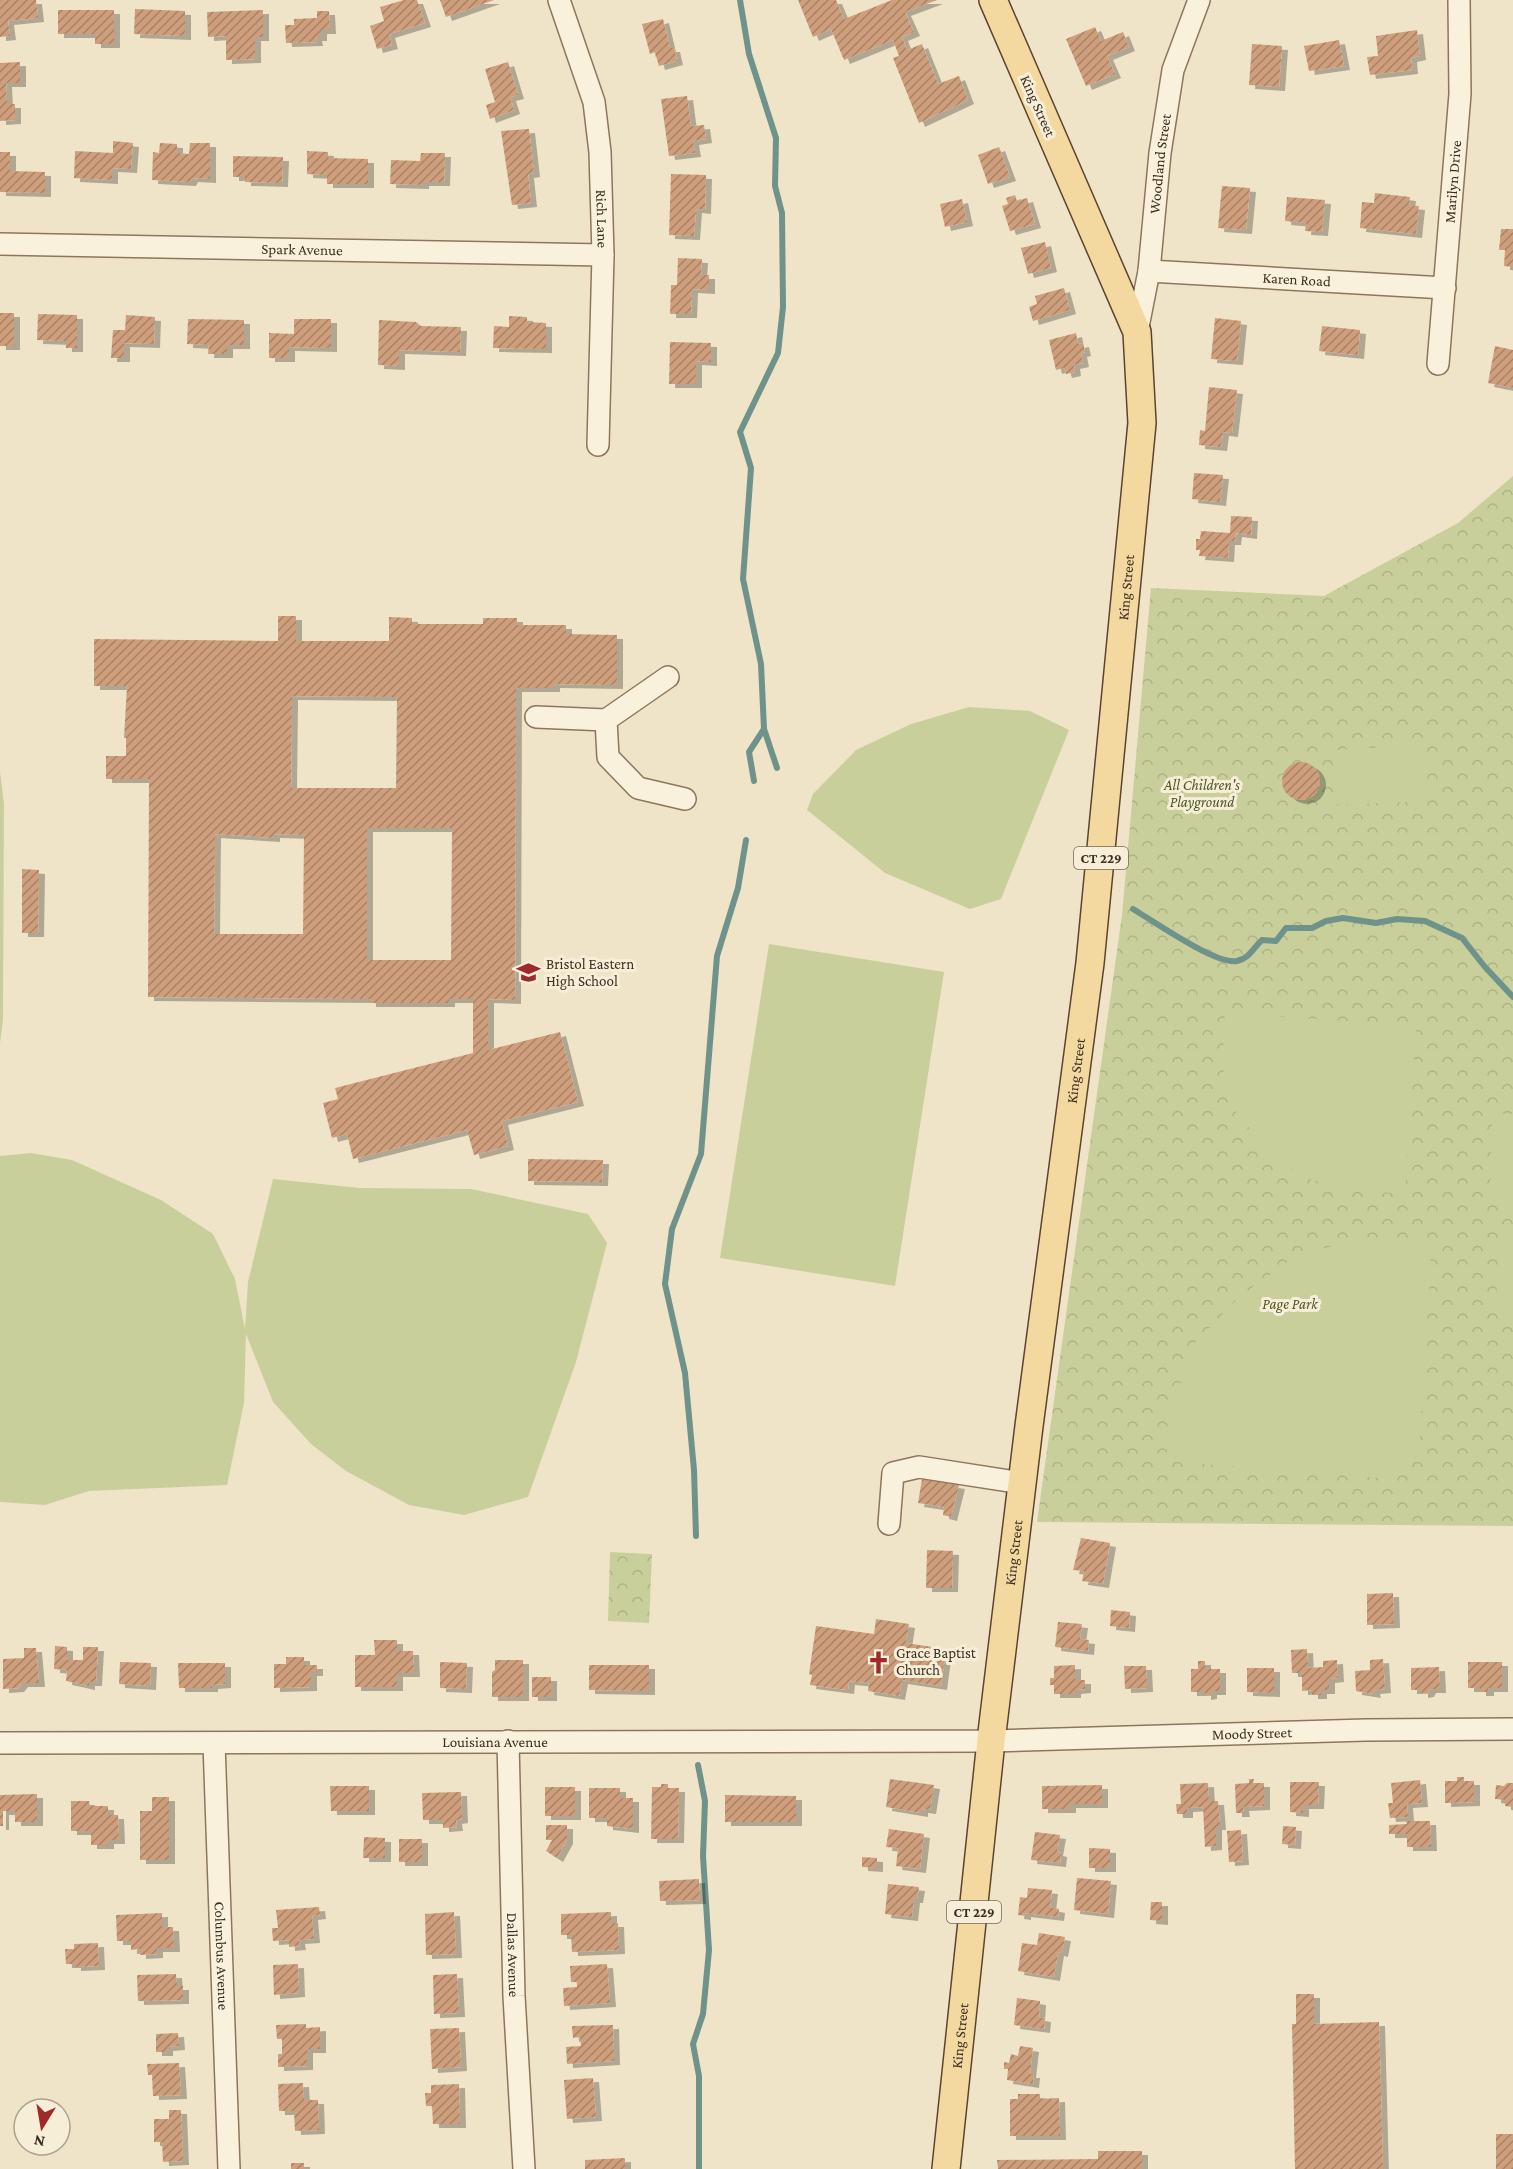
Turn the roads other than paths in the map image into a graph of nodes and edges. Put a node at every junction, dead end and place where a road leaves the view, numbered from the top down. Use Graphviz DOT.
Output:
graph roads {
  1 [pos="560,0"];
  2 [pos="993,0"];
  3 [pos="1199,0"];
  4 [pos="1459,0"];
  5 [pos="0,244"];
  6 [pos="603,255"];
  7 [pos="1149,271"];
  8 [pos="1444,288"];
  9 [pos="1137,332"];
  10 [pos="1438,364"];
  11 [pos="598,444"];
  12 [pos="668,677"];
  13 [pos="536,717"];
  14 [pos="606,720"];
  15 [pos="686,799"];
  16 [pos="1022,1483"];
  17 [pos="889,1524"];
  18 [pos="1513,1729"];
  19 [pos="508,1741"];
  20 [pos="991,1741"];
  21 [pos="0,1743"];
  22 [pos="214,1743"];
  23 [pos="229,2169"];
  24 [pos="524,2169"];
  25 [pos="946,2169"];
  1 -- 6 [label="street, Rich Lane"];
  2 -- 9 [label="main road, King Street / CT 229"];
  3 -- 7 [label="street, Woodland Street"];
  4 -- 8 [label="street, Marilyn Drive"];
  5 -- 6 [label="street, Spark Avenue"];
  6 -- 11 [label="street, Rich Lane"];
  7 -- 8 [label="street, Karen Road"];
  7 -- 9 [label="street, Woodland Street"];
  8 -- 10 [label="street, Marilyn Drive"];
  9 -- 16 [label="main road, King Street / CT 229"];
  12 -- 14 [label="street"];
  13 -- 14 [label="street"];
  14 -- 15 [label="street"];
  16 -- 17 [label="street"];
  16 -- 20 [label="main road, King Street / CT 229"];
  18 -- 20 [label="street, Moody Street"];
  19 -- 20 [label="street, Louisiana Avenue"];
  19 -- 22 [label="street, Louisiana Avenue"];
  19 -- 24 [label="street, Dallas Avenue"];
  20 -- 25 [label="main road, King Street / CT 229"];
  21 -- 22 [label="street, Louisiana Avenue"];
  22 -- 23 [label="street, Columbus Avenue"];
}
